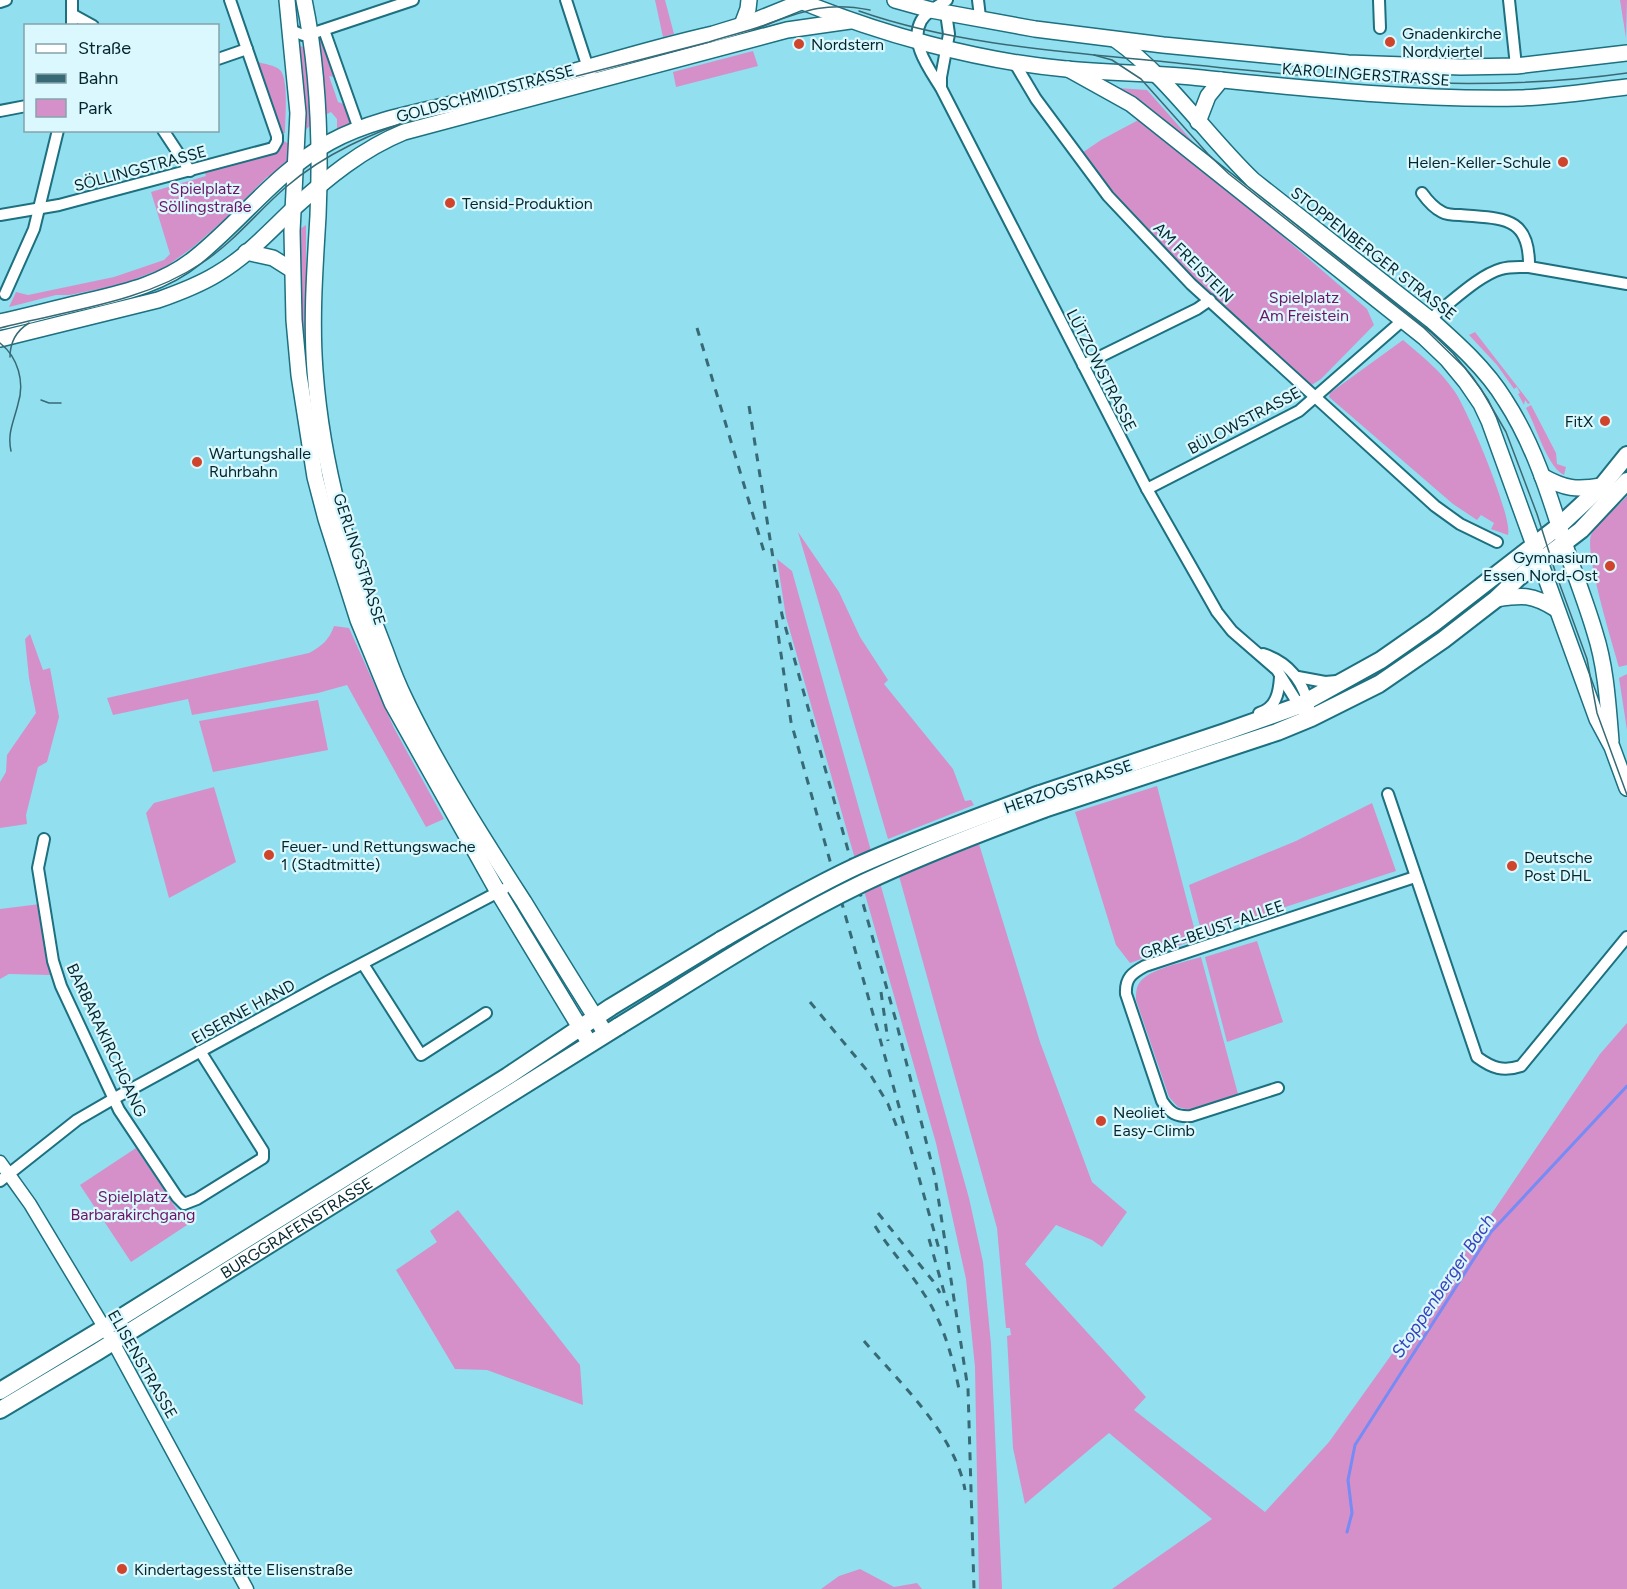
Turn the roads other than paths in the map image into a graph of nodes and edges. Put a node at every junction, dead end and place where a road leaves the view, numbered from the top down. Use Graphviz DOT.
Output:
graph roads {
  1 [pos="6,0"];
  2 [pos="72,0"];
  3 [pos="230,0"];
  4 [pos="287,0"];
  5 [pos="304,0"];
  6 [pos="413,0"];
  7 [pos="566,0"];
  8 [pos="749,0"];
  9 [pos="802,0"];
  10 [pos="895,0"];
  11 [pos="978,0"];
  12 [pos="1379,0"];
  13 [pos="1509,0"];
  14 [pos="0,2"];
  15 [pos="941,7"];
  16 [pos="980,17"];
  17 [pos="73,20"];
  18 [pos="850,21"];
  19 [pos="742,25"];
  20 [pos="1380,28"];
  21 [pos="291,30"];
  22 [pos="317,32"];
  23 [pos="1116,39"];
  24 [pos="918,41"];
  25 [pos="947,48"];
  26 [pos="247,49"];
  27 [pos="1627,53"];
  28 [pos="219,59"];
  29 [pos="1014,62"];
  30 [pos="1516,66"];
  31 [pos="1068,69"];
  32 [pos="1103,70"];
  33 [pos="1155,74"];
  34 [pos="591,75"];
  35 [pos="1221,80"];
  36 [pos="1627,87"];
  37 [pos="940,88"];
  38 [pos="24,106"];
  39 [pos="0,111"];
  40 [pos="1198,122"];
  41 [pos="359,129"];
  42 [pos="58,132"];
  43 [pos="165,132"];
  44 [pos="319,149"];
  45 [pos="296,166"];
  46 [pos="190,171"];
  47 [pos="318,187"];
  48 [pos="1422,193"];
  49 [pos="40,208"];
  50 [pos="293,210"];
  51 [pos="0,215"];
  52 [pos="246,252"];
  53 [pos="1529,267"];
  54 [pos="292,270"];
  55 [pos="1627,284"];
  56 [pos="5,294"];
  57 [pos="1210,300"];
  58 [pos="1403,320"];
  59 [pos="1431,320"];
  60 [pos="0,322"];
  61 [pos="0,339"];
  62 [pos="1083,365"];
  63 [pos="1316,398"];
  64 [pos="1627,454"];
  65 [pos="1542,477"];
  66 [pos="1627,481"];
  67 [pos="1602,486"];
  68 [pos="1147,489"];
  69 [pos="1547,536"];
  70 [pos="1497,542"];
  71 [pos="1552,553"];
  72 [pos="1496,599"];
  73 [pos="1556,609"];
  74 [pos="1257,652"];
  75 [pos="1280,677"];
  76 [pos="1298,677"];
  77 [pos="1343,680"];
  78 [pos="1303,703"];
  79 [pos="1311,718"];
  80 [pos="1225,732"];
  81 [pos="1612,747"];
  82 [pos="1627,788"];
  83 [pos="1388,794"];
  84 [pos="1042,802"];
  85 [pos="44,839"];
  86 [pos="1415,877"];
  87 [pos="513,885"];
  88 [pos="498,892"];
  89 [pos="1627,937"];
  90 [pos="363,964"];
  91 [pos="486,1013"];
  92 [pos="596,1018"];
  93 [pos="581,1028"];
  94 [pos="612,1030"];
  95 [pos="590,1044"];
  96 [pos="200,1051"];
  97 [pos="1278,1088"];
  98 [pos="115,1098"];
  99 [pos="0,1162"];
  100 [pos="5,1178"];
  101 [pos="108,1335"];
  102 [pos="0,1391"];
  103 [pos="0,1410"];
  104 [pos="247,1589"];
  1 -- 14 [label="street"];
  2 -- 17 [label="street"];
  3 -- 26 [label="street"];
  4 -- 21 [label="main road, GERLINGSTRASSE"];
  5 -- 22 [label="main road, GERLINGSTRASSE"];
  6 -- 22 [label="street"];
  7 -- 34 [label="street"];
  8 -- 19 [label="main road"];
  9 -- 18 [label="main road, STOPPENBERGER STRASSE"];
  9 -- 19 [label="main road, GOLDSCHMIDTSTRASSE"];
  10 -- 15 [label="main road"];
  11 -- 16 [label="street"];
  12 -- 20 [label="street"];
  13 -- 30 [label="street"];
  15 -- 16 [label="main road"];
  15 -- 24 [label="street"];
  15 -- 25 [label="street"];
  16 -- 23 [label="main road"];
  18 -- 24 [label="main road, STOPPENBERGER STRASSE"];
  18 -- 34 [label="main road, GOLDSCHMIDTSTRASSE"];
  19 -- 34 [label="main road, GOLDSCHMIDTSTRASSE"];
  21 -- 22 [label="street"];
  21 -- 45 [label="main road, GERLINGSTRASSE"];
  22 -- 41 [label="street, GERLINGSTRASSE"];
  22 -- 44 [label="main road, GERLINGSTRASSE"];
  23 -- 30 [label="main road, KAROLINGERSTRASSE"];
  23 -- 33 [label="main road, STOPPENBERGER STRASSE"];
  24 -- 25 [label="main road, STOPPENBERGER STRASSE"];
  24 -- 37 [label="street, LÜTZOWSTRASSE"];
  25 -- 29 [label="main road, STOPPENBERGER STRASSE"];
  25 -- 37 [label="street"];
  26 -- 28 [label="street"];
  26 -- 46 [label="street, SÖLLINGSTRASSE"];
  27 -- 30 [label="main road, KAROLINGERSTRASSE"];
  29 -- 31 [label="main road, STOPPENBERGER STRASSE"];
  29 -- 57 [label="street, AM FREISTEIN"];
  31 -- 32 [label="main road, STOPPENBERGER STRASSE"];
  31 -- 58 [label="main road, STOPPENBERGER STRASSE"];
  32 -- 33 [label="main road, KAROLINGERSTRASSE"];
  33 -- 35 [label="main road, KAROLINGERSTRASSE"];
  33 -- 40 [label="main road, STOPPENBERGER STRASSE"];
  34 -- 41 [label="main road, GOLDSCHMIDTSTRASSE"];
  34 -- 47 [label="main road, GOLDSCHMIDTSTRASSE"];
  35 -- 36 [label="main road, KAROLINGERSTRASSE"];
  35 -- 40 [label="main road"];
  37 -- 62 [label="street, LÜTZOWSTRASSE"];
  38 -- 39 [label="street"];
  40 -- 59 [label="main road, STOPPENBERGER STRASSE"];
  41 -- 44 [label="main road, GOLDSCHMIDTSTRASSE"];
  42 -- 49 [label="street"];
  43 -- 46 [label="street"];
  44 -- 45 [label="main road, GOLDSCHMIDTSTRASSE"];
  44 -- 47 [label="main road, GERLINGSTRASSE"];
  45 -- 50 [label="main road, GERLINGSTRASSE"];
  45 -- 60 [label="main road, GOLDSCHMIDTSTRASSE"];
  46 -- 49 [label="street, SÖLLINGSTRASSE"];
  47 -- 50 [label="main road, GOLDSCHMIDTSTRASSE"];
  47 -- 87 [label="main road, GERLINGSTRASSE"];
  48 -- 53 [label="street"];
  49 -- 51 [label="street, SÖLLINGSTRASSE"];
  49 -- 56 [label="street"];
  50 -- 52 [label="main road, GOLDSCHMIDTSTRASSE"];
  50 -- 54 [label="main road, GERLINGSTRASSE"];
  52 -- 54 [label="main road"];
  52 -- 61 [label="main road, GOLDSCHMIDTSTRASSE"];
  53 -- 55 [label="street"];
  53 -- 59 [label="street"];
  54 -- 88 [label="main road, GERLINGSTRASSE"];
  57 -- 62 [label="street"];
  57 -- 63 [label="street, AM FREISTEIN"];
  58 -- 63 [label="street, BÜLOWSTRASSE"];
  58 -- 69 [label="main road, STOPPENBERGER STRASSE"];
  59 -- 65 [label="main road, STOPPENBERGER STRASSE"];
  62 -- 68 [label="street, LÜTZOWSTRASSE"];
  63 -- 68 [label="street, BÜLOWSTRASSE"];
  63 -- 70 [label="street, AM FREISTEIN"];
  64 -- 67 [label="main road, HERZOGSTRASSE"];
  65 -- 67 [label="main road"];
  65 -- 69 [label="main road, STOPPENBERGER STRASSE"];
  66 -- 71 [label="main road, HERZOGSTRASSE"];
  67 -- 69 [label="main road, HERZOGSTRASSE"];
  68 -- 74 [label="street, LÜTZOWSTRASSE"];
  69 -- 71 [label="main road, STOPPENBERGER STRASSE"];
  69 -- 71 [label="main road, STOPPENBERGER STRASSE"];
  69 -- 77 [label="main road, HERZOGSTRASSE"];
  71 -- 72 [label="main road, HERZOGSTRASSE"];
  71 -- 73 [label="main road, STOPPENBERGER STRASSE"];
  71 -- 81 [label="main road, STOPPENBERGER STRASSE"];
  72 -- 73 [label="main road"];
  72 -- 79 [label="main road, HERZOGSTRASSE"];
  73 -- 81 [label="main road, STOPPENBERGER STRASSE"];
  74 -- 75 [label="street, LÜTZOWSTRASSE"];
  74 -- 76 [label="street, LÜTZOWSTRASSE"];
  75 -- 78 [label="street, LÜTZOWSTRASSE"];
  75 -- 80 [label="street"];
  76 -- 77 [label="street"];
  76 -- 78 [label="street, LÜTZOWSTRASSE"];
  77 -- 78 [label="main road, HERZOGSTRASSE"];
  78 -- 79 [label="street, LÜTZOWSTRASSE"];
  78 -- 80 [label="main road, HERZOGSTRASSE"];
  79 -- 84 [label="main road, HERZOGSTRASSE"];
  80 -- 84 [label="main road, HERZOGSTRASSE"];
  81 -- 82 [label="main road, STOPPENBERGER STRASSE"];
  83 -- 86 [label="street"];
  84 -- 92 [label="main road, HERZOGSTRASSE, bridge"];
  84 -- 94 [label="main road, HERZOGSTRASSE, bridge"];
  85 -- 98 [label="street, BARBARAKIRCHGANG"];
  86 -- 89 [label="street"];
  86 -- 97 [label="street, GRAF-BEUST-ALLEE"];
  87 -- 88 [label="street, EISERNE HAND"];
  87 -- 92 [label="main road, GERLINGSTRASSE"];
  88 -- 90 [label="street, EISERNE HAND"];
  88 -- 93 [label="main road, GERLINGSTRASSE"];
  90 -- 91 [label="street"];
  90 -- 96 [label="street, EISERNE HAND"];
  92 -- 93 [label="main road, HERZOGSTRASSE"];
  92 -- 94 [label="main road, GERLINGSTRASSE"];
  93 -- 95 [label="main road, GERLINGSTRASSE"];
  93 -- 101 [label="main road, BURGGRAFENSTRASSE"];
  94 -- 95 [label="main road, HERZOGSTRASSE"];
  95 -- 101 [label="main road, BURGGRAFENSTRASSE"];
  96 -- 98 [label="street, EISERNE HAND"];
  96 -- 98 [label="street, BARBARAKIRCHGANG"];
  98 -- 100 [label="street, EISERNE HAND"];
  99 -- 100 [label="street, ELISENSTRASSE"];
  100 -- 101 [label="street, ELISENSTRASSE"];
  101 -- 102 [label="main road, BURGGRAFENSTRASSE"];
  101 -- 103 [label="main road, BURGGRAFENSTRASSE"];
  101 -- 104 [label="street, ELISENSTRASSE"];
}
